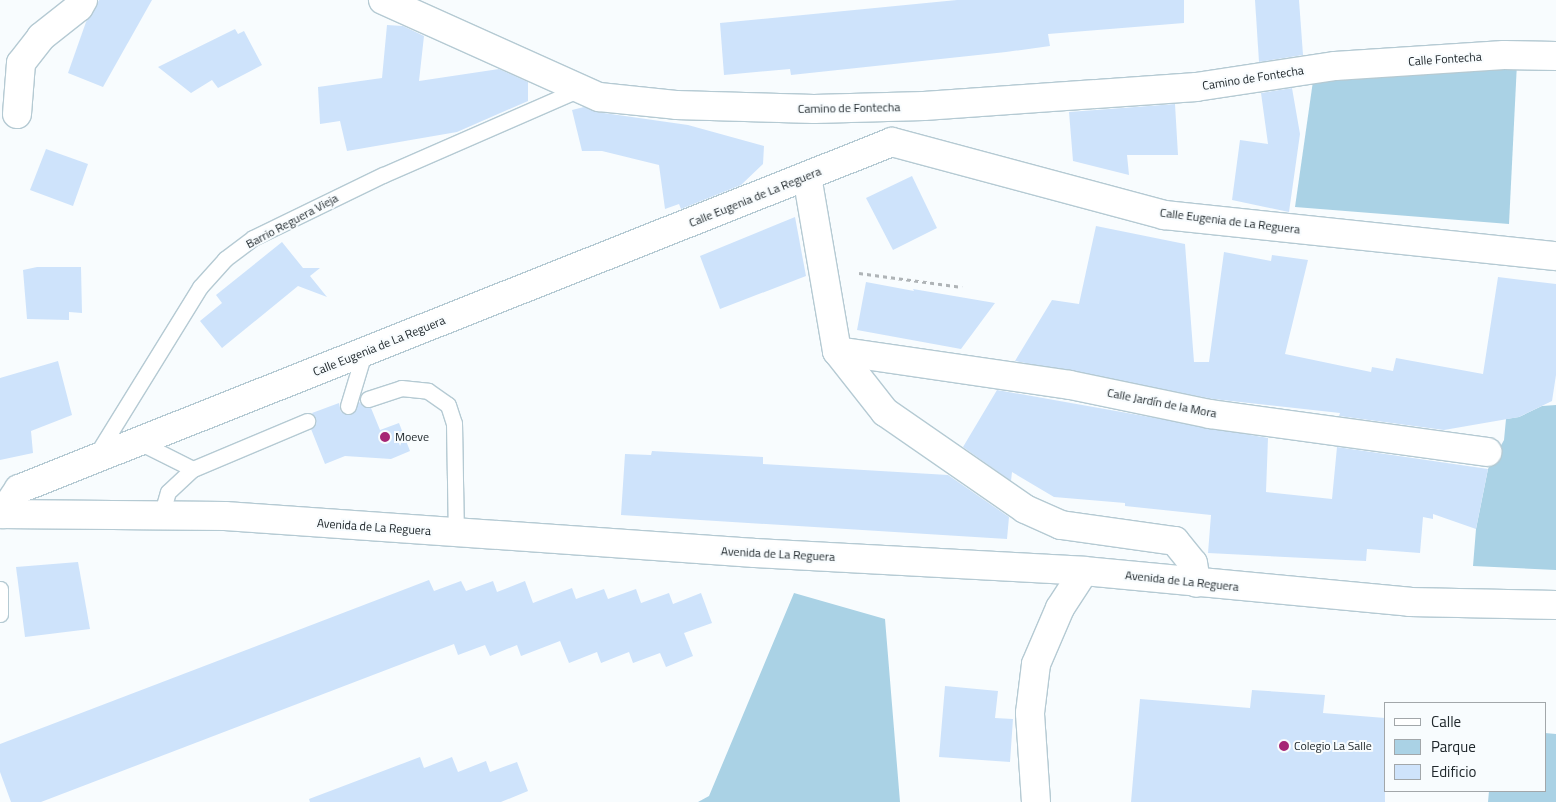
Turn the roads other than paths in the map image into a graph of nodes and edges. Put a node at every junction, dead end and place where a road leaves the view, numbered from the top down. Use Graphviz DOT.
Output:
graph roads {
  1 [pos="83,0"];
  2 [pos="385,0"];
  3 [pos="1556,56"];
  4 [pos="1335,66"];
  5 [pos="582,88"];
  6 [pos="887,107"];
  7 [pos="17,114"];
  8 [pos="892,142"];
  9 [pos="807,176"];
  10 [pos="1556,256"];
  11 [pos="836,351"];
  12 [pos="364,352"];
  13 [pos="368,399"];
  14 [pos="348,406"];
  15 [pos="307,420"];
  16 [pos="138,442"];
  17 [pos="1487,452"];
  18 [pos="94,460"];
  19 [pos="193,470"];
  20 [pos="1,514"];
  21 [pos="161,516"];
  22 [pos="456,533"];
  23 [pos="1084,571"];
  24 [pos="1196,583"];
  25 [pos="0,589"];
  26 [pos="1512,604"];
  27 [pos="1556,604"];
  28 [pos="0,614"];
  29 [pos="1556,618"];
  30 [pos="1036,802"];
  1 -- 7 [label="street"];
  2 -- 5 [label="street, Camino de Fontecha"];
  3 -- 4 [label="street, Calle Fontecha"];
  4 -- 6 [label="street, Camino de Fontecha"];
  5 -- 6 [label="street, Camino de Fontecha"];
  5 -- 18 [label="lane, Barrio Reguera Vieja"];
  6 -- 8 [label="street"];
  8 -- 9 [label="street, Calle Eugenia de La Reguera"];
  8 -- 10 [label="street, Calle Eugenia de La Reguera"];
  9 -- 11 [label="street"];
  9 -- 12 [label="street, Calle Eugenia de La Reguera"];
  11 -- 17 [label="street, Calle Jardín de la Mora"];
  11 -- 24 [label="street"];
  12 -- 14 [label="lane"];
  12 -- 16 [label="street, Calle Eugenia de La Reguera"];
  13 -- 22 [label="lane"];
  15 -- 19 [label="lane"];
  16 -- 18 [label="street, Calle Eugenia de La Reguera"];
  16 -- 19 [label="lane"];
  18 -- 20 [label="street, Calle Eugenia de La Reguera"];
  19 -- 21 [label="lane"];
  20 -- 21 [label="street, Avenida de La Reguera"];
  21 -- 22 [label="street, Avenida de La Reguera"];
  22 -- 23 [label="street, Avenida de La Reguera"];
  23 -- 24 [label="street, Avenida de La Reguera"];
  23 -- 30 [label="street"];
  24 -- 26 [label="street, Avenida de La Reguera"];
  25 -- 28 [label="lane"];
  26 -- 27 [label="street, Avenida de La Reguera"];
  26 -- 29 [label="street"];
}
